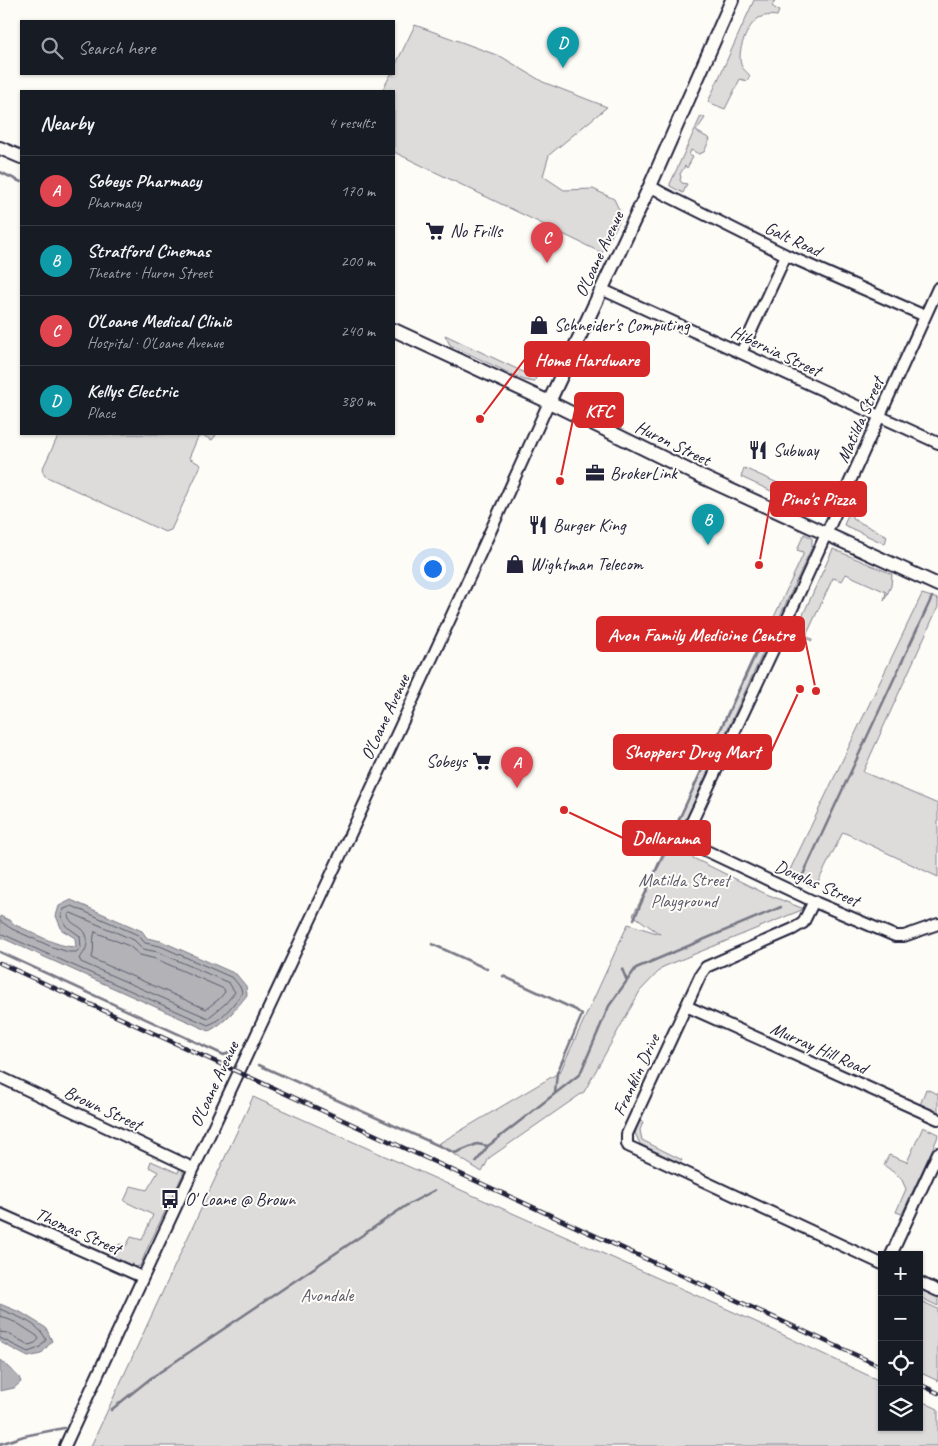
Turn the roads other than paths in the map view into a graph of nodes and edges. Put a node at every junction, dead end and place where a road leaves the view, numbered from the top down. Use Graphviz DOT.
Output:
graph roads {
  1 [pos="732,0"];
  2 [pos="0,148"];
  3 [pos="20,158"];
  4 [pos="650,186"];
  5 [pos="786,255"];
  6 [pos="938,288"];
  7 [pos="601,289"];
  8 [pos="925,316"];
  9 [pos="395,330"];
  10 [pos="741,353"];
  11 [pos="549,402"];
  12 [pos="879,416"];
  13 [pos="938,443"];
  14 [pos="826,534"];
  15 [pos="938,585"];
  16 [pos="688,838"];
  17 [pos="814,902"];
  18 [pos="938,924"];
  19 [pos="686,1006"];
  20 [pos="0,1077"];
  21 [pos="938,1119"];
  22 [pos="938,1153"];
  23 [pos="193,1168"];
  24 [pos="0,1214"];
  25 [pos="893,1251"];
  26 [pos="878,1262"];
  27 [pos="142,1277"];
  28 [pos="923,1284"];
  29 [pos="938,1290"];
  30 [pos="65,1446"];
  1 -- 4 [label="main road, O'Loane Avenue"];
  2 -- 3 [label="main road"];
  4 -- 5 [label="street, Galt Road"];
  4 -- 7 [label="main road, O'Loane Avenue"];
  5 -- 8 [label="street, Galt Road"];
  5 -- 10 [label="street"];
  6 -- 8 [label="street, Matilda Street"];
  7 -- 10 [label="street, Hibernia Street"];
  7 -- 11 [label="main road, O'Loane Avenue"];
  8 -- 12 [label="street, Matilda Street"];
  9 -- 11 [label="main road, Huron Street"];
  10 -- 12 [label="street, Hibernia Street"];
  11 -- 14 [label="main road, Huron Street"];
  11 -- 23 [label="street, O'Loane Avenue"];
  12 -- 13 [label="street, Hibernia Street"];
  12 -- 14 [label="street, Matilda Street"];
  14 -- 15 [label="main road, Huron Street"];
  14 -- 16 [label="street, Matilda Street"];
  16 -- 17 [label="street, Douglas Street"];
  17 -- 18 [label="street, Douglas Street"];
  17 -- 19 [label="street, Franklin Drive"];
  19 -- 21 [label="street, Murray Hill Road"];
  19 -- 26 [label="street, Franklin Drive"];
  20 -- 23 [label="street, Brown Street"];
  22 -- 25 [label="street"];
  23 -- 27 [label="street, O'Loane Avenue"];
  24 -- 27 [label="street, Thomas Street"];
  27 -- 30 [label="street, O'Loane Avenue"];
  28 -- 29 [label="street"];
}
